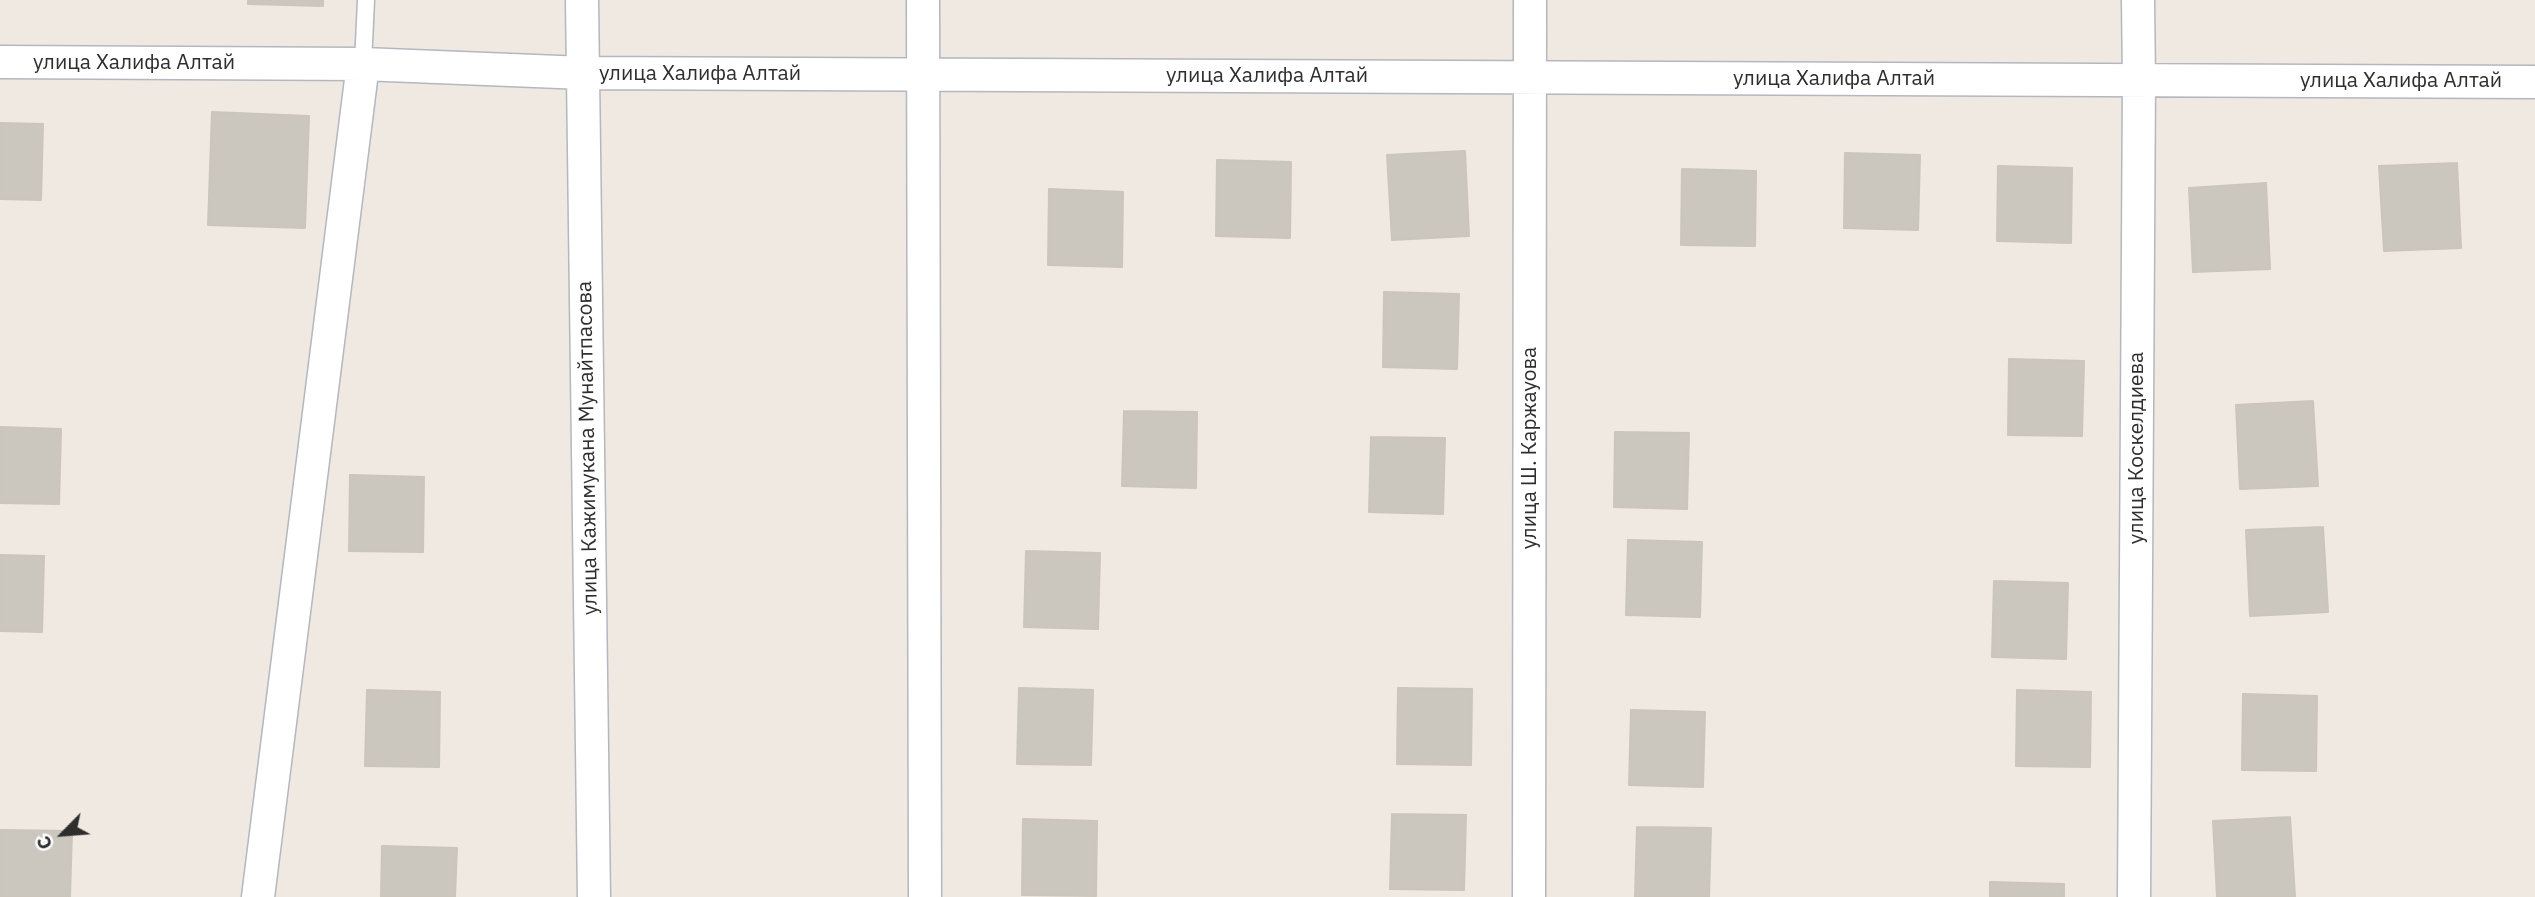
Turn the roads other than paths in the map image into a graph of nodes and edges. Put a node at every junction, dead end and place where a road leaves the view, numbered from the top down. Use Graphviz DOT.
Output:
graph roads {
  1 [pos="366,0"];
  2 [pos="582,0"];
  3 [pos="923,0"];
  4 [pos="1530,0"];
  5 [pos="2137,0"];
  6 [pos="0,62"];
  7 [pos="363,64"];
  8 [pos="584,73"];
  9 [pos="924,75"];
  10 [pos="1531,78"];
  11 [pos="2139,80"];
  12 [pos="2535,82"];
  13 [pos="258,897"];
  14 [pos="594,897"];
  15 [pos="925,897"];
  16 [pos="1528,897"];
  17 [pos="2134,897"];
  1 -- 7 [label="lane"];
  2 -- 8 [label="street, улица Кажимукана Мунайтпасова"];
  3 -- 9 [label="street"];
  4 -- 10 [label="street, улица Ш. Каржауова"];
  5 -- 11 [label="street, улица Коскелдиева"];
  6 -- 7 [label="street, улица Халифа Алтай"];
  7 -- 8 [label="street, улица Халифа Алтай"];
  7 -- 13 [label="street"];
  8 -- 9 [label="street, улица Халифа Алтай"];
  8 -- 14 [label="street, улица Кажимукана Мунайтпасова"];
  9 -- 10 [label="street, улица Халифа Алтай"];
  9 -- 15 [label="street"];
  10 -- 11 [label="street, улица Халифа Алтай"];
  10 -- 16 [label="street, улица Ш. Каржауова"];
  11 -- 12 [label="street, улица Халифа Алтай"];
  11 -- 17 [label="street, улица Коскелдиева"];
}
